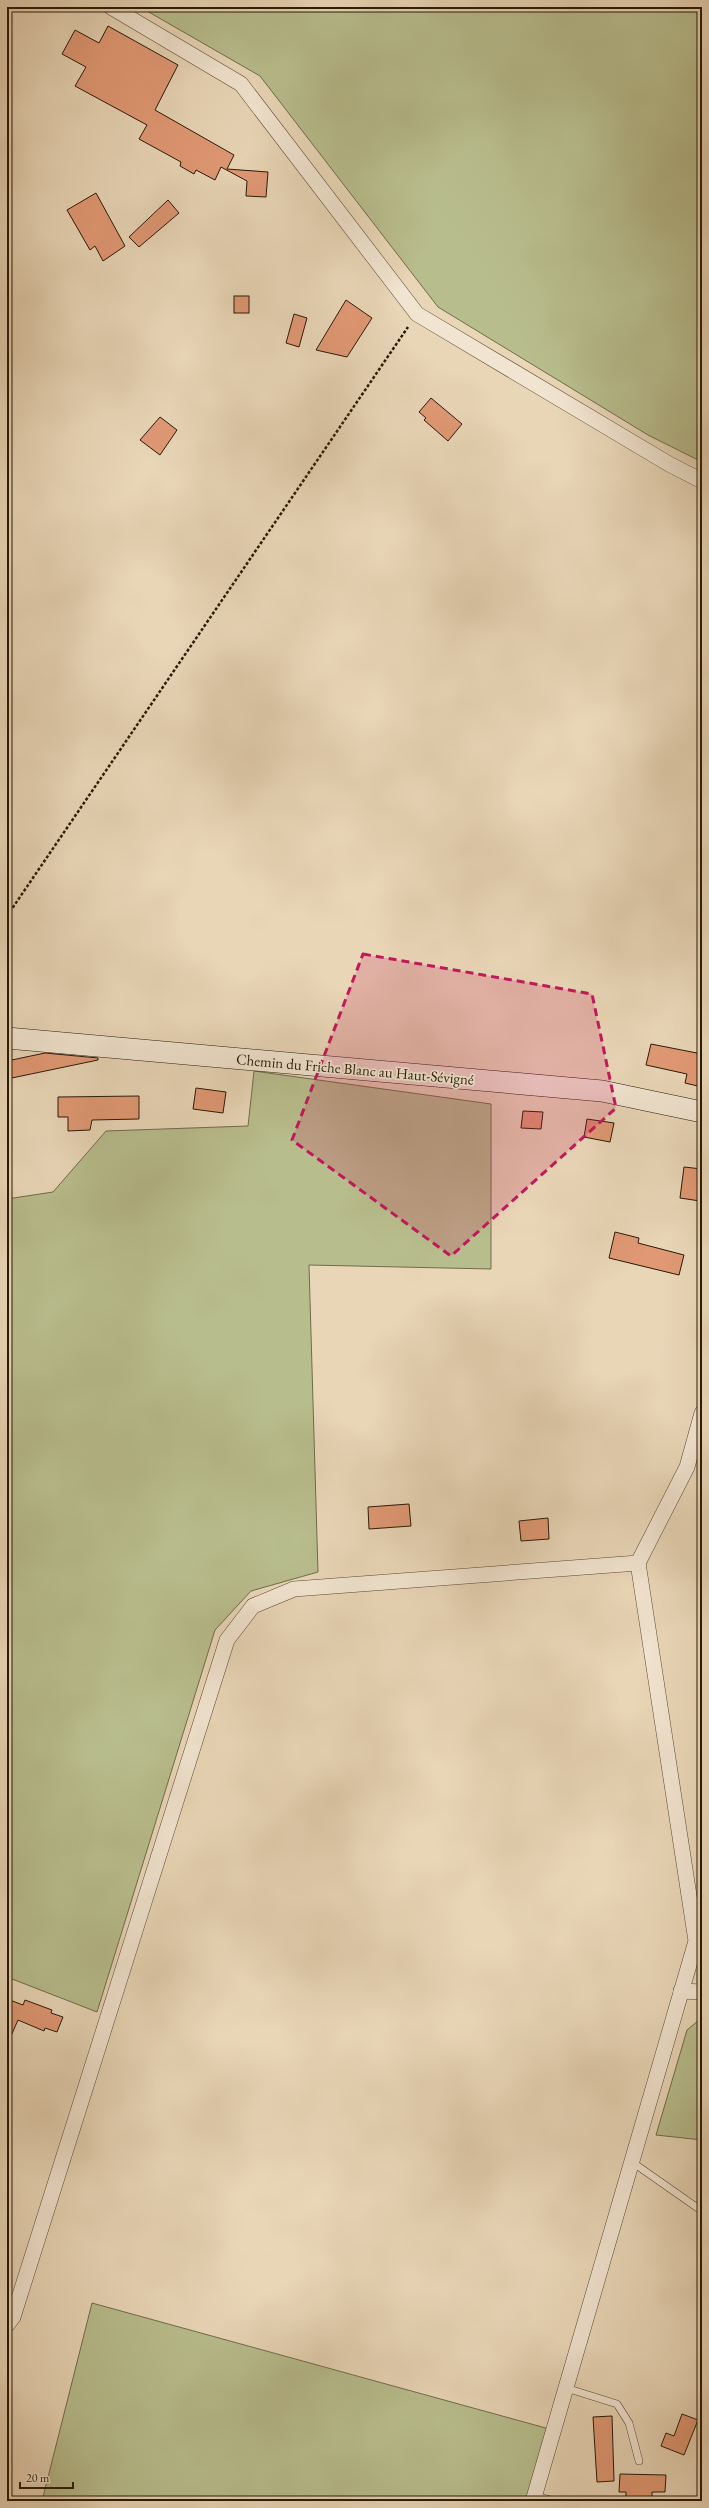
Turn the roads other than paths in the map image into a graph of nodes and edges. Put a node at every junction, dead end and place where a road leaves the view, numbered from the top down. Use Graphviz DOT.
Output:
graph roads {
  1 [pos="111,7"];
  2 [pos="702,481"];
  3 [pos="7,1038"];
  4 [pos="702,1112"];
  5 [pos="702,1413"];
  6 [pos="638,1563"];
  7 [pos="681,1991"];
  8 [pos="702,1992"];
  9 [pos="631,2162"];
  10 [pos="702,2211"];
  11 [pos="7,2325"];
  12 [pos="566,2388"];
  13 [pos="639,2461"];
  14 [pos="534,2498"];
  15 [pos="555,2501"];
  1 -- 2 [label="street"];
  3 -- 4 [label="street, Chemin du Friche Blanc au Haut-Sévigné"];
  5 -- 6 [label="street"];
  6 -- 7 [label="street"];
  6 -- 11 [label="street"];
  7 -- 8 [label="street"];
  7 -- 9 [label="street"];
  9 -- 10 [label="lane"];
  9 -- 12 [label="street"];
  12 -- 13 [label="lane"];
  12 -- 14 [label="street"];
  14 -- 15 [label="lane"];
}
